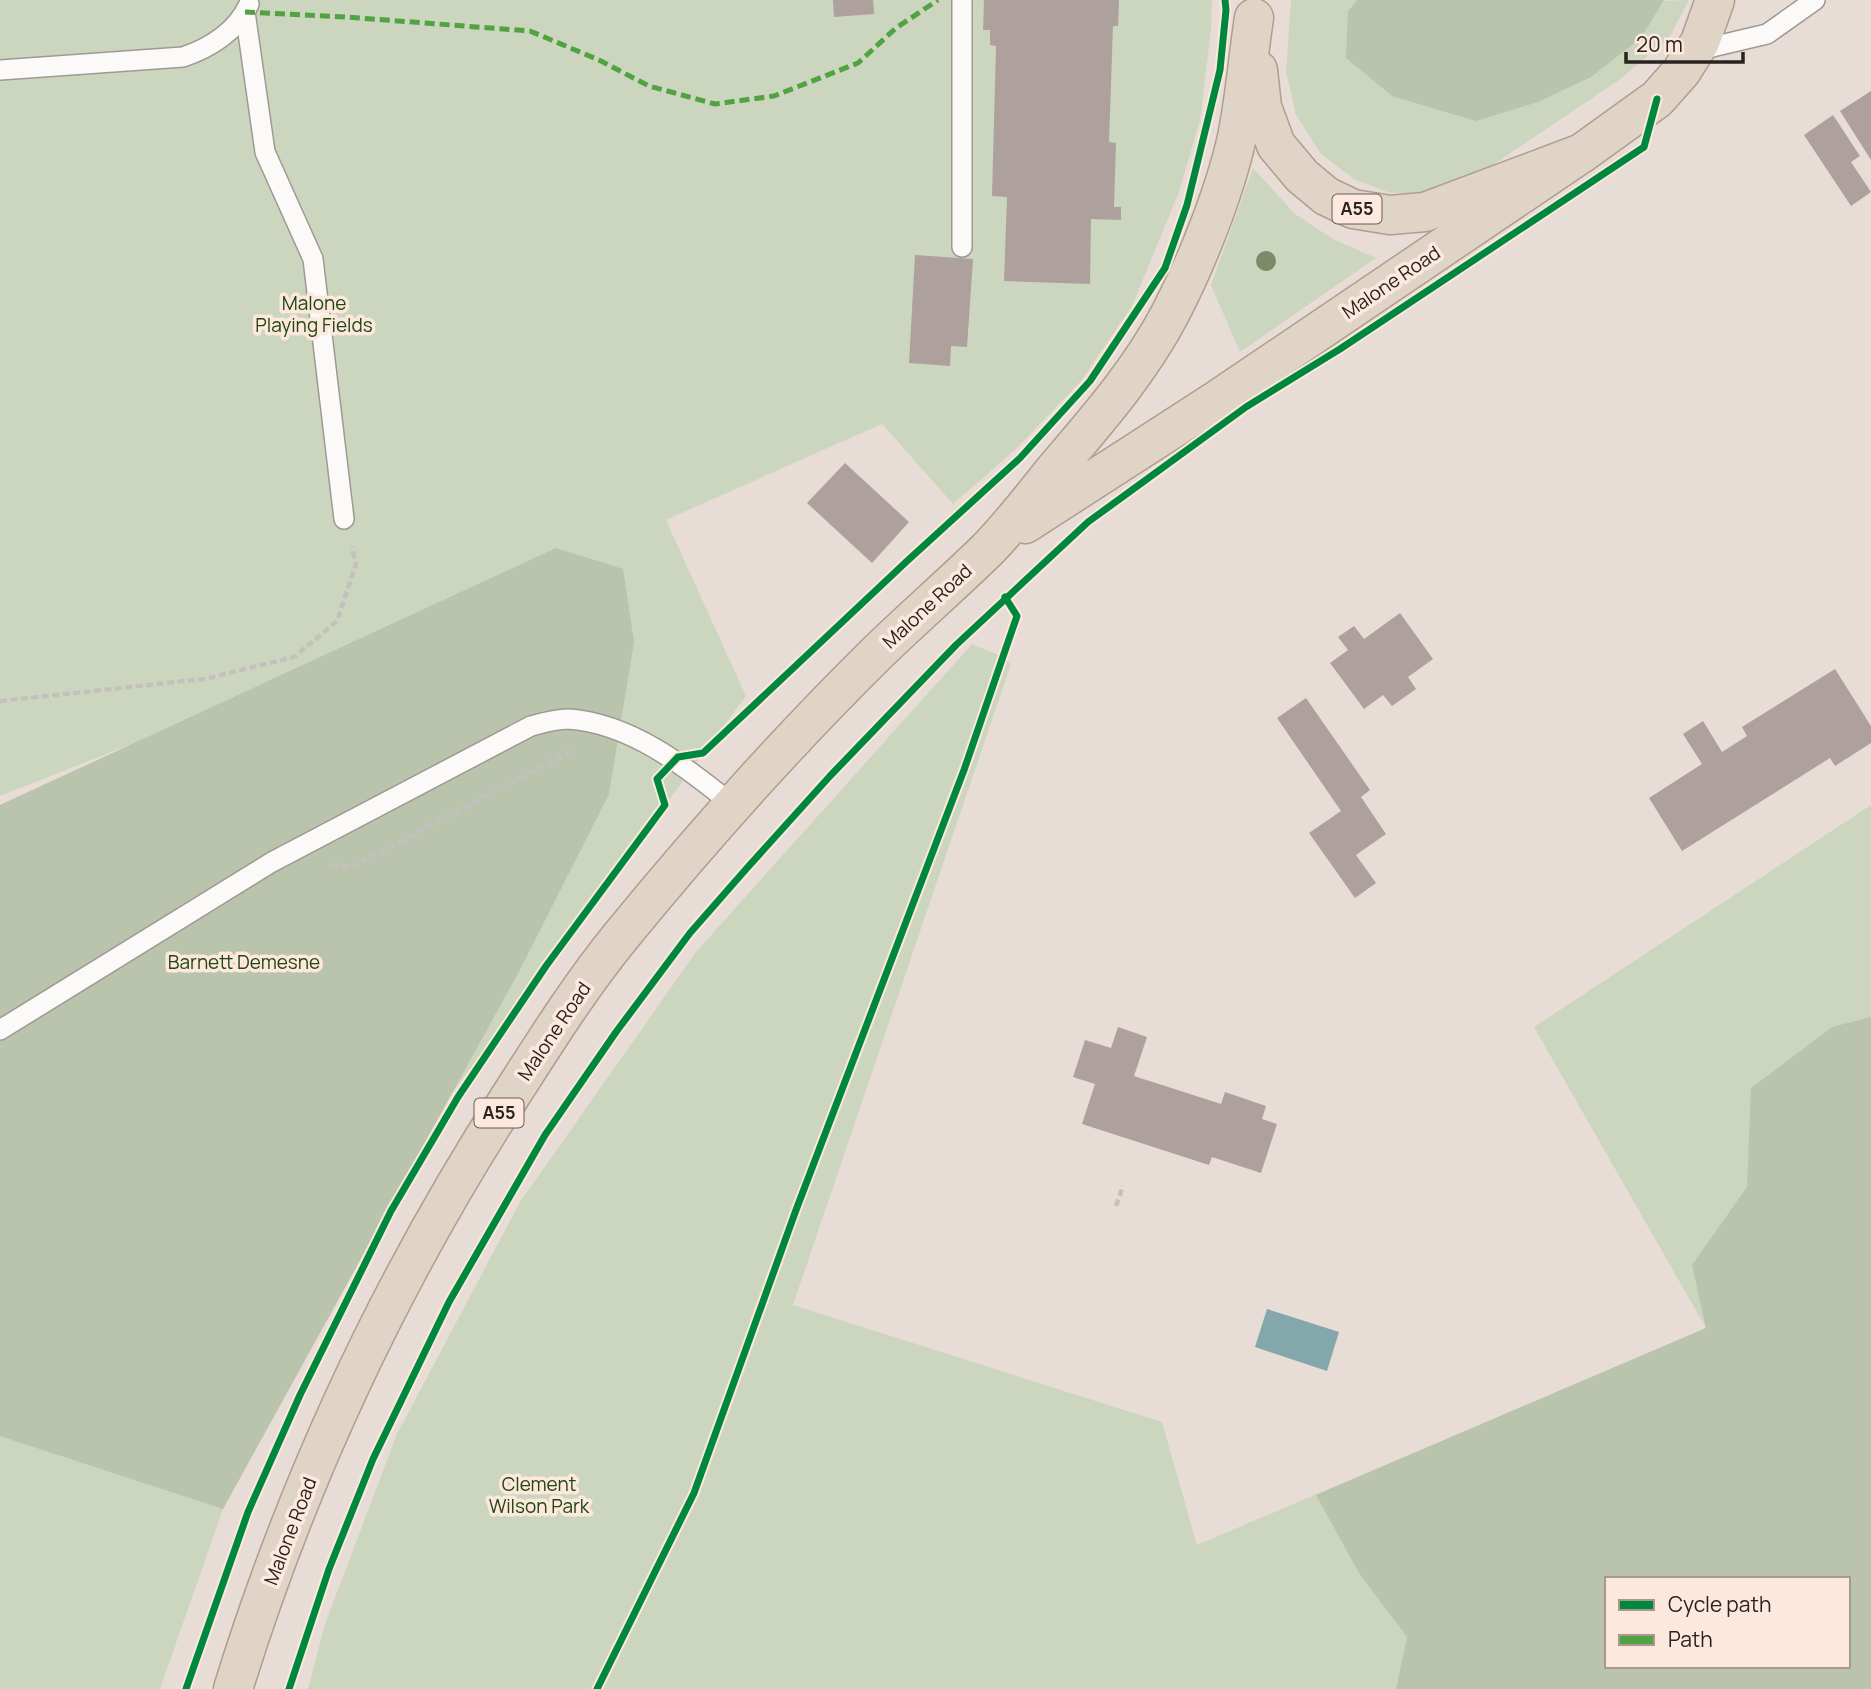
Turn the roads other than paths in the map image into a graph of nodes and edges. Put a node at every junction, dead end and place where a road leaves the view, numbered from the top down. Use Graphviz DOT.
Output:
graph roads {
  1 [pos="962,0"];
  2 [pos="1815,0"];
  3 [pos="1724,2"];
  4 [pos="248,6"];
  5 [pos="1255,9"];
  6 [pos="1712,47"];
  7 [pos="0,70"];
  8 [pos="1657,99"];
  9 [pos="1582,153"];
  10 [pos="962,247"];
  11 [pos="344,519"];
  12 [pos="988,549"];
  13 [pos="733,805"];
  14 [pos="0,1030"];
  15 [pos="233,1689"];
  1 -- 10 [label="lane"];
  2 -- 6 [label="lane"];
  3 -- 6 [label="highway, A55"];
  3 -- 8 [label="highway, A55"];
  4 -- 7 [label="lane"];
  4 -- 11 [label="lane"];
  5 -- 9 [label="highway, A55"];
  5 -- 12 [label="highway, Malone Road / A55"];
  6 -- 8 [label="highway, A55"];
  8 -- 9 [label="highway, A55"];
  9 -- 12 [label="highway, Malone Road / A55"];
  12 -- 13 [label="highway, Malone Road / A55"];
  13 -- 14 [label="lane"];
  13 -- 15 [label="highway, Malone Road / A55"];
}
